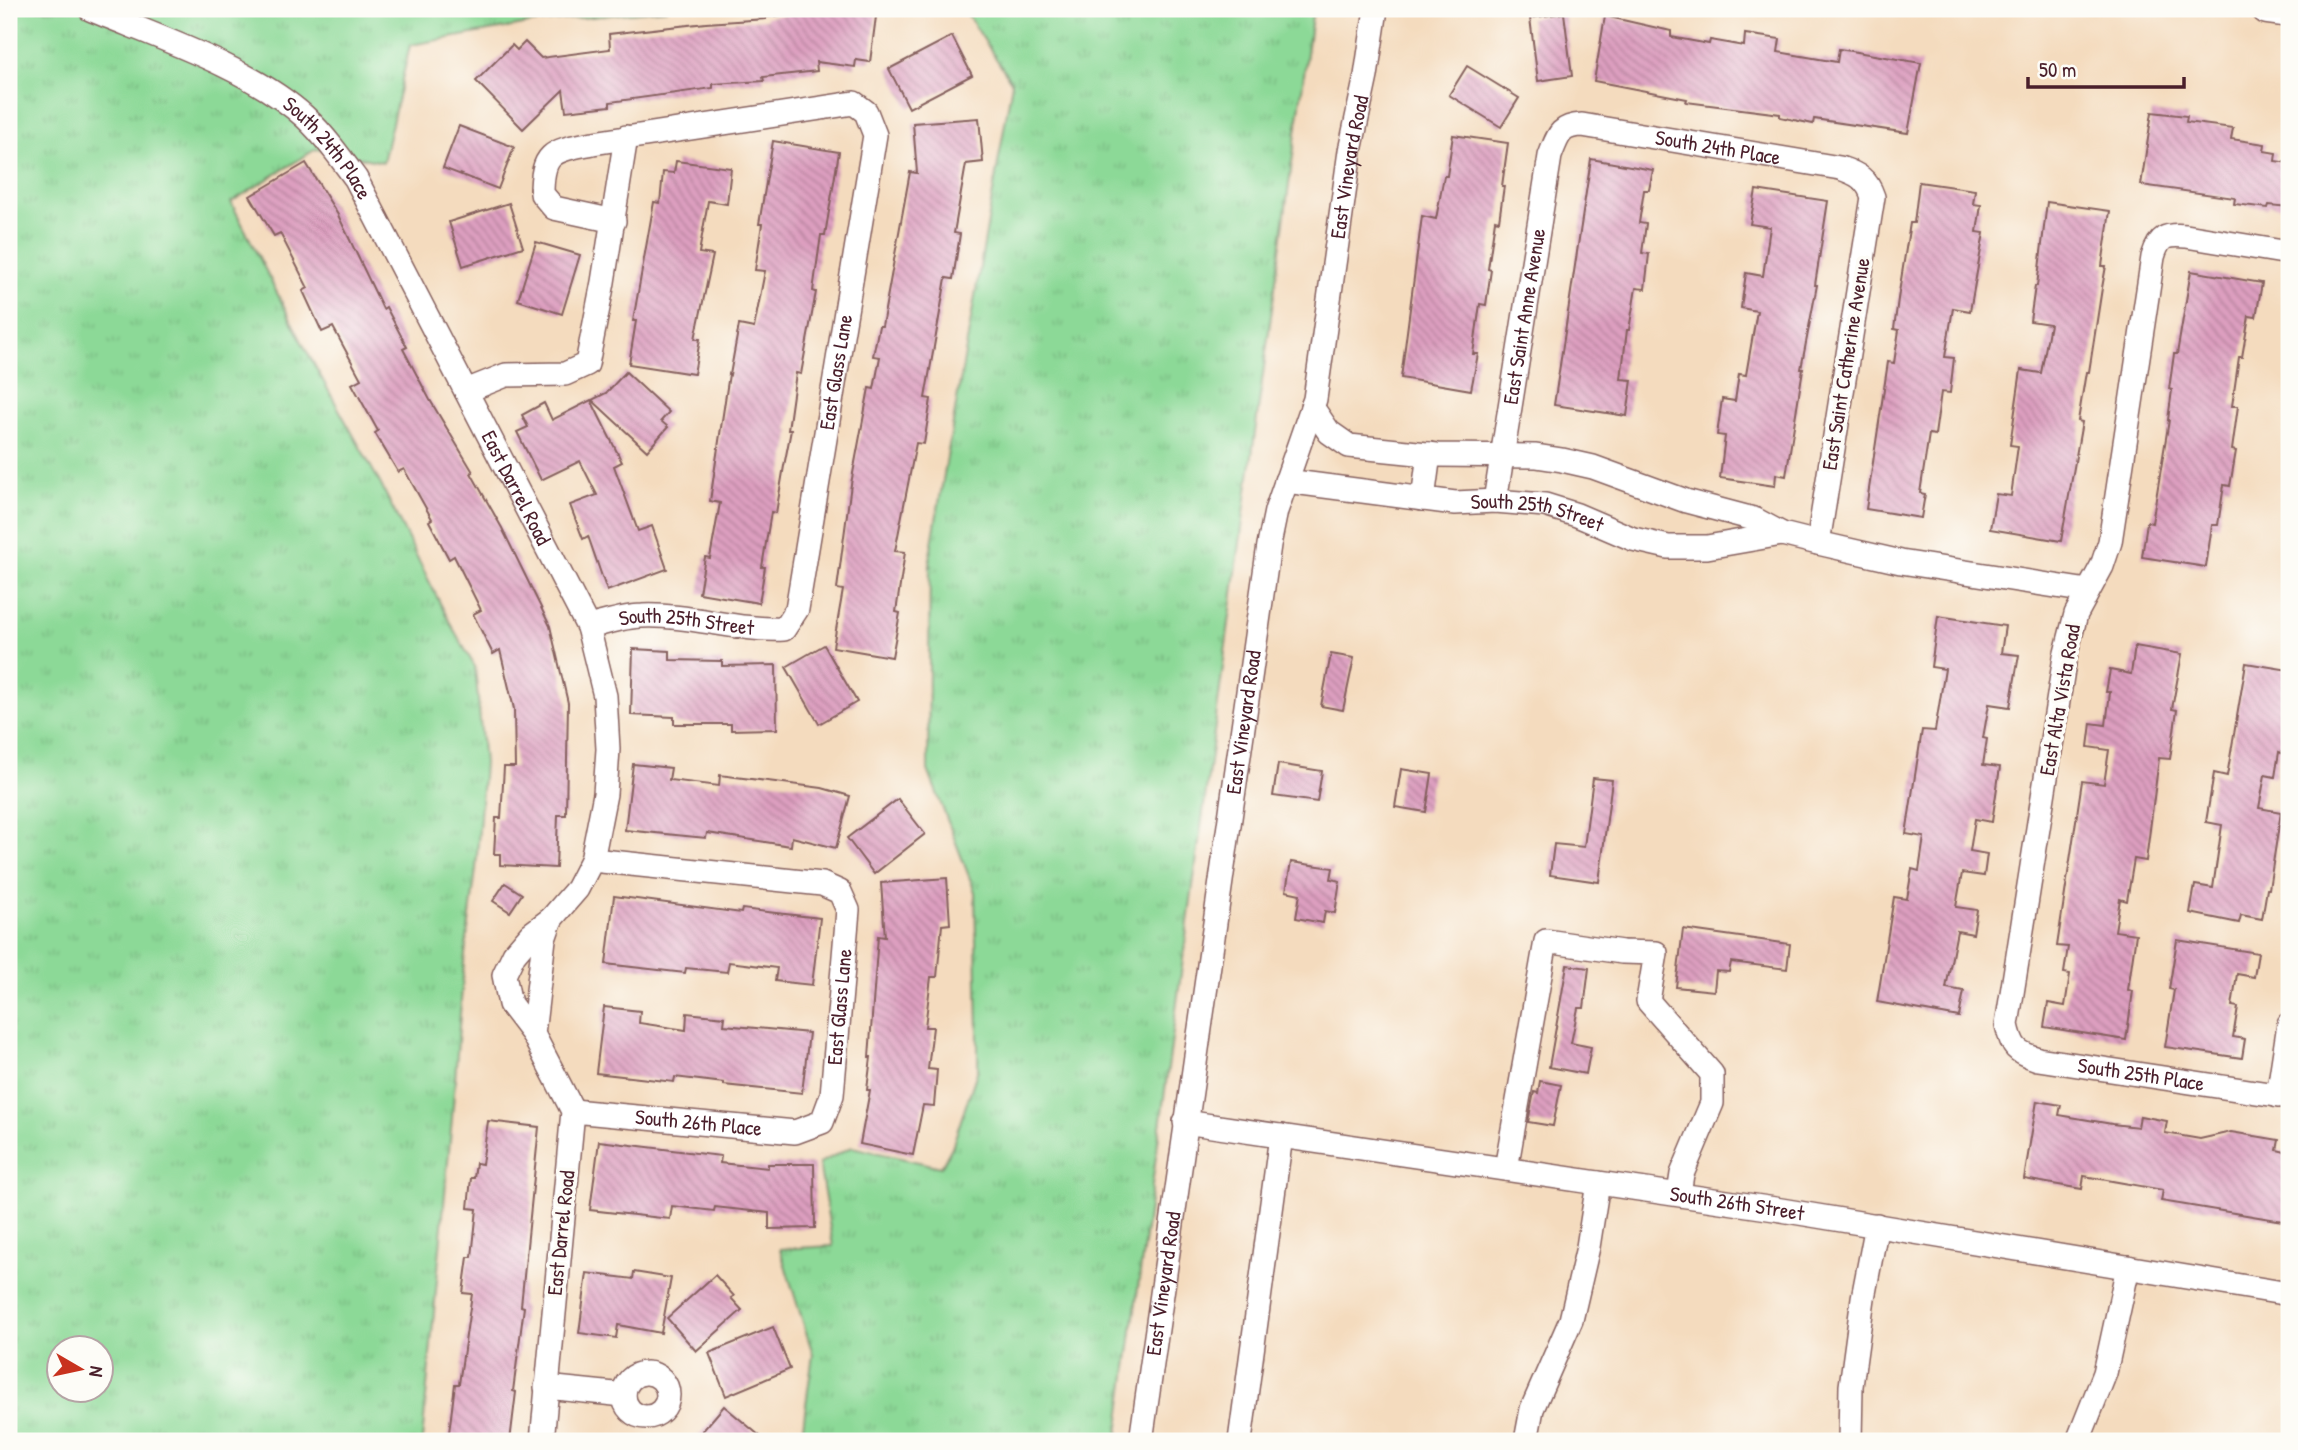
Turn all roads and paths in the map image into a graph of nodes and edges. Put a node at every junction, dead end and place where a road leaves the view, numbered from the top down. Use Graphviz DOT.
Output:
graph roads {
  1 [pos="90,9"];
  2 [pos="1377,9"];
  3 [pos="2267,9"];
  4 [pos="2289,12"];
  5 [pos="1560,132"];
  6 [pos="626,138"];
  7 [pos="1869,186"];
  8 [pos="614,221"];
  9 [pos="2289,253"];
  10 [pos="466,391"];
  11 [pos="1312,407"];
  12 [pos="1429,454"];
  13 [pos="1502,457"];
  14 [pos="1286,481"];
  15 [pos="1423,499"];
  16 [pos="1494,501"];
  17 [pos="1782,534"];
  18 [pos="1818,543"];
  19 [pos="2088,591"];
  20 [pos="588,626"];
  21 [pos="784,629"];
  22 [pos="592,860"];
  23 [pos="551,919"];
  24 [pos="2289,1024"];
  25 [pos="533,1034"];
  26 [pos="2010,1040"];
  27 [pos="2283,1097"];
  28 [pos="573,1111"];
  29 [pos="822,1122"];
  30 [pos="1185,1122"];
  31 [pos="1281,1136"];
  32 [pos="1506,1169"];
  33 [pos="1598,1183"];
  34 [pos="1679,1194"];
  35 [pos="1877,1226"];
  36 [pos="2128,1267"];
  37 [pos="2289,1294"];
  38 [pos="546,1387"];
  39 [pos="624,1395"];
  40 [pos="542,1441"];
  41 [pos="1141,1441"];
  42 [pos="1240,1441"];
  43 [pos="1525,1441"];
  44 [pos="1850,1441"];
  45 [pos="2078,1441"];
  1 -- 10 [label="street, South 24th Place"];
  2 -- 11 [label="street, East Vineyard Road"];
  3 -- 4 [label="main road"];
  5 -- 7 [label="street, South 24th Place"];
  5 -- 13 [label="street, East Saint Anne Avenue"];
  6 -- 8 [label="street"];
  6 -- 8 [label="street"];
  6 -- 21 [label="street, East Glass Lane"];
  7 -- 18 [label="street, East Saint Catherine Avenue"];
  8 -- 10 [label="street"];
  9 -- 19 [label="street, East Alta Vista Road"];
  10 -- 20 [label="street, East Darrel Road"];
  11 -- 12 [label="street, South 25th Street"];
  11 -- 14 [label="street, East Vineyard Road"];
  12 -- 13 [label="street, South 25th Street"];
  12 -- 15 [label="street"];
  13 -- 16 [label="street, East Saint Anne Avenue"];
  13 -- 17 [label="street, South 25th Street"];
  14 -- 15 [label="street, South 25th Street"];
  14 -- 30 [label="street, East Vineyard Road"];
  15 -- 16 [label="street, South 25th Street"];
  16 -- 17 [label="street, South 25th Street"];
  17 -- 18 [label="street, South 25th Street"];
  18 -- 19 [label="street, South 25th Street"];
  19 -- 26 [label="street, East Alta Vista Road"];
  20 -- 21 [label="street, South 25th Street"];
  20 -- 22 [label="street, East Darrel Road"];
  22 -- 23 [label="street, East Darrel Road"];
  22 -- 29 [label="street, East Glass Lane"];
  23 -- 25 [label="street, East Darrel Road"];
  23 -- 25 [label="street, East Darrel Road"];
  24 -- 27 [label="street"];
  25 -- 28 [label="street, East Darrel Road"];
  26 -- 27 [label="street, South 25th Place"];
  28 -- 29 [label="street, South 26th Place"];
  28 -- 38 [label="street, East Darrel Road"];
  30 -- 31 [label="street, South 26th Street"];
  30 -- 41 [label="street, East Vineyard Road"];
  31 -- 32 [label="street, South 26th Street"];
  31 -- 42 [label="street"];
  32 -- 33 [label="street, South 26th Street"];
  32 -- 34 [label="street"];
  33 -- 34 [label="street, South 26th Street"];
  33 -- 43 [label="street"];
  34 -- 35 [label="street, South 26th Street"];
  35 -- 36 [label="street, South 26th Street"];
  35 -- 44 [label="street"];
  36 -- 37 [label="street, South 26th Street"];
  36 -- 45 [label="street"];
  38 -- 39 [label="street"];
  38 -- 40 [label="street, East Darrel Road"];
}
